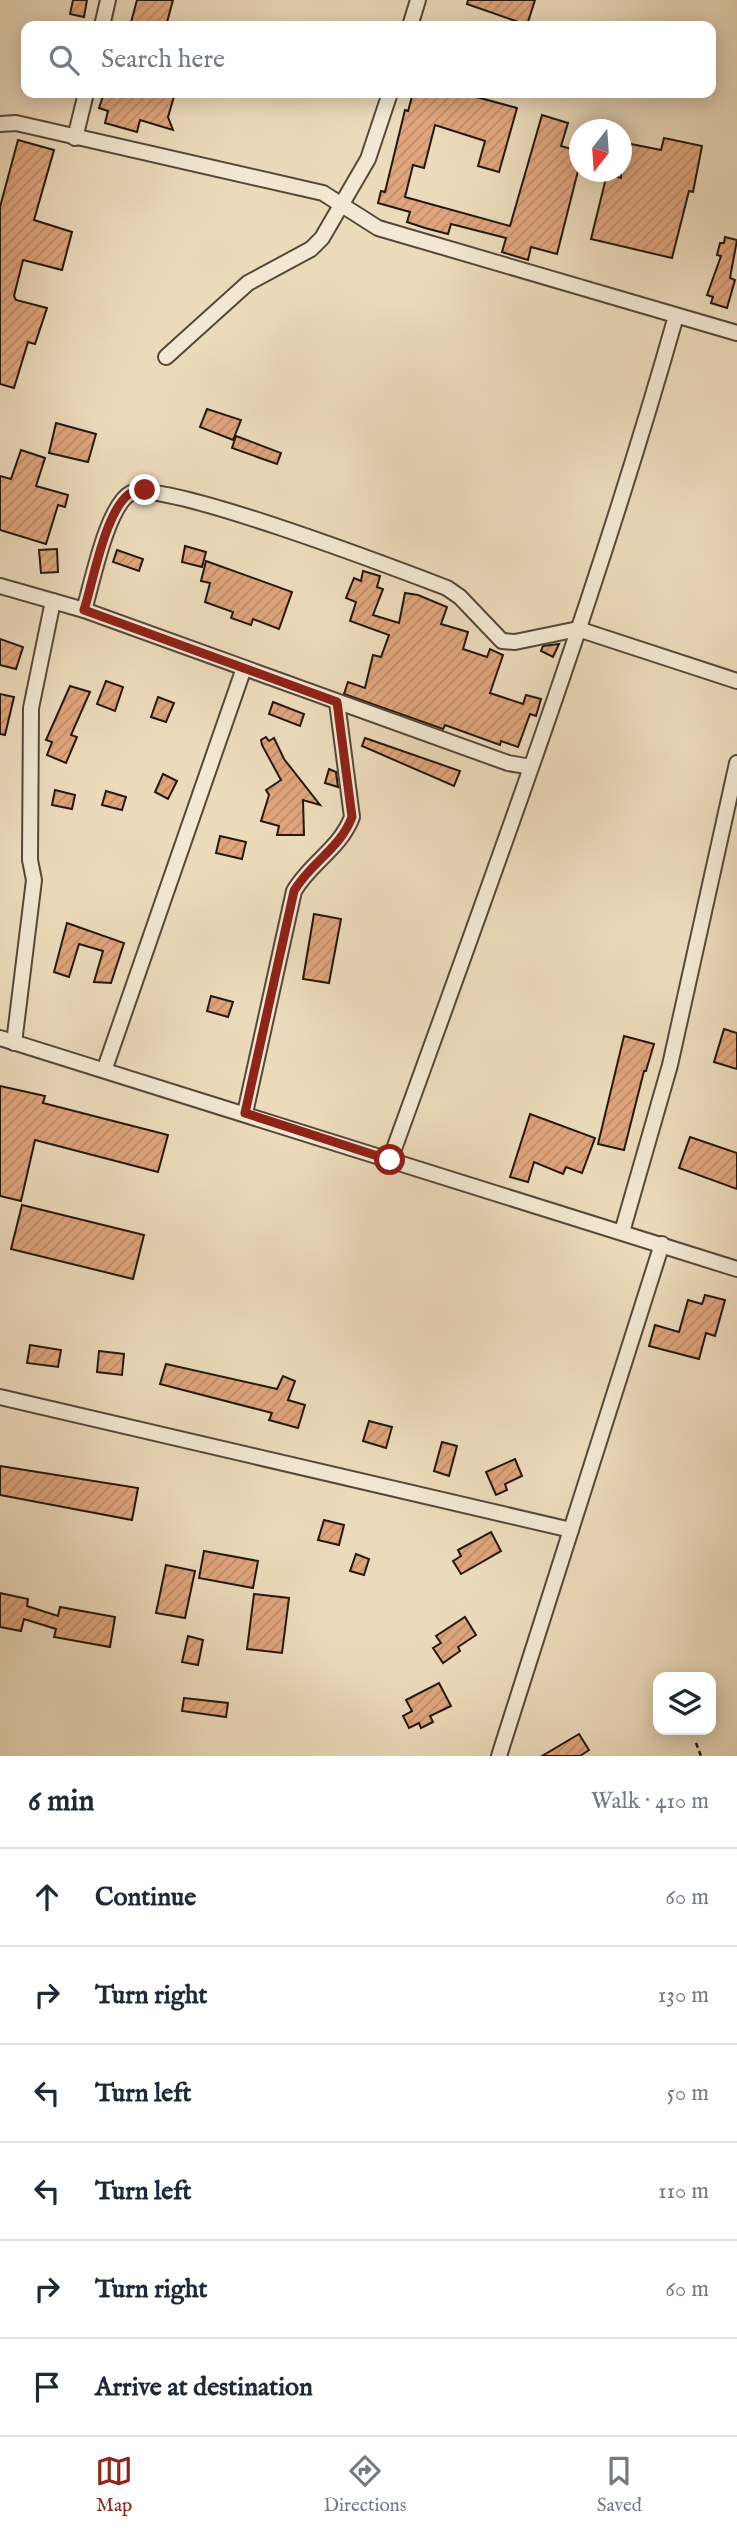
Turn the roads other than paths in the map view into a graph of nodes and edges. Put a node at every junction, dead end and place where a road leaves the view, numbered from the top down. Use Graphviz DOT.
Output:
graph roads {
  1 [pos="108,0"];
  2 [pos="418,0"];
  3 [pos="103,21"];
  4 [pos="412,21"];
  5 [pos="85,98"];
  6 [pos="388,98"];
  7 [pos="0,124"];
  8 [pos="75,138"];
  9 [pos="343,205"];
  10 [pos="676,316"];
  11 [pos="737,333"];
  12 [pos="166,357"];
  13 [pos="0,586"];
  14 [pos="53,601"];
  15 [pos="84,610"];
  16 [pos="578,629"];
  17 [pos="244,668"];
  18 [pos="737,681"];
  19 [pos="337,702"];
  20 [pos="737,763"];
  21 [pos="531,768"];
  22 [pos="7,1040"];
  23 [pos="105,1068"];
  24 [pos="245,1113"];
  25 [pos="390,1160"];
  26 [pos="622,1231"];
  27 [pos="662,1244"];
  28 [pos="737,1269"];
  29 [pos="0,1396"];
  30 [pos="571,1530"];
  31 [pos="499,1756"];
  1 -- 3 [label="street"];
  2 -- 4 [label="street"];
  5 -- 8 [label="street"];
  6 -- 9 [label="street"];
  7 -- 8 [label="street"];
  8 -- 9 [label="street"];
  9 -- 10 [label="street"];
  9 -- 12 [label="street"];
  10 -- 11 [label="street"];
  10 -- 16 [label="street"];
  13 -- 14 [label="street"];
  14 -- 15 [label="street"];
  14 -- 22 [label="street"];
  15 -- 16 [label="street"];
  15 -- 17 [label="street"];
  16 -- 18 [label="street"];
  16 -- 21 [label="street"];
  17 -- 19 [label="street"];
  17 -- 23 [label="street"];
  19 -- 21 [label="street"];
  19 -- 24 [label="street"];
  20 -- 26 [label="street"];
  21 -- 25 [label="street"];
  22 -- 23 [label="street"];
  23 -- 24 [label="street"];
  24 -- 25 [label="street"];
  25 -- 26 [label="street"];
  26 -- 27 [label="street"];
  27 -- 28 [label="street"];
  27 -- 30 [label="street"];
  29 -- 30 [label="street"];
  30 -- 31 [label="street"];
}
